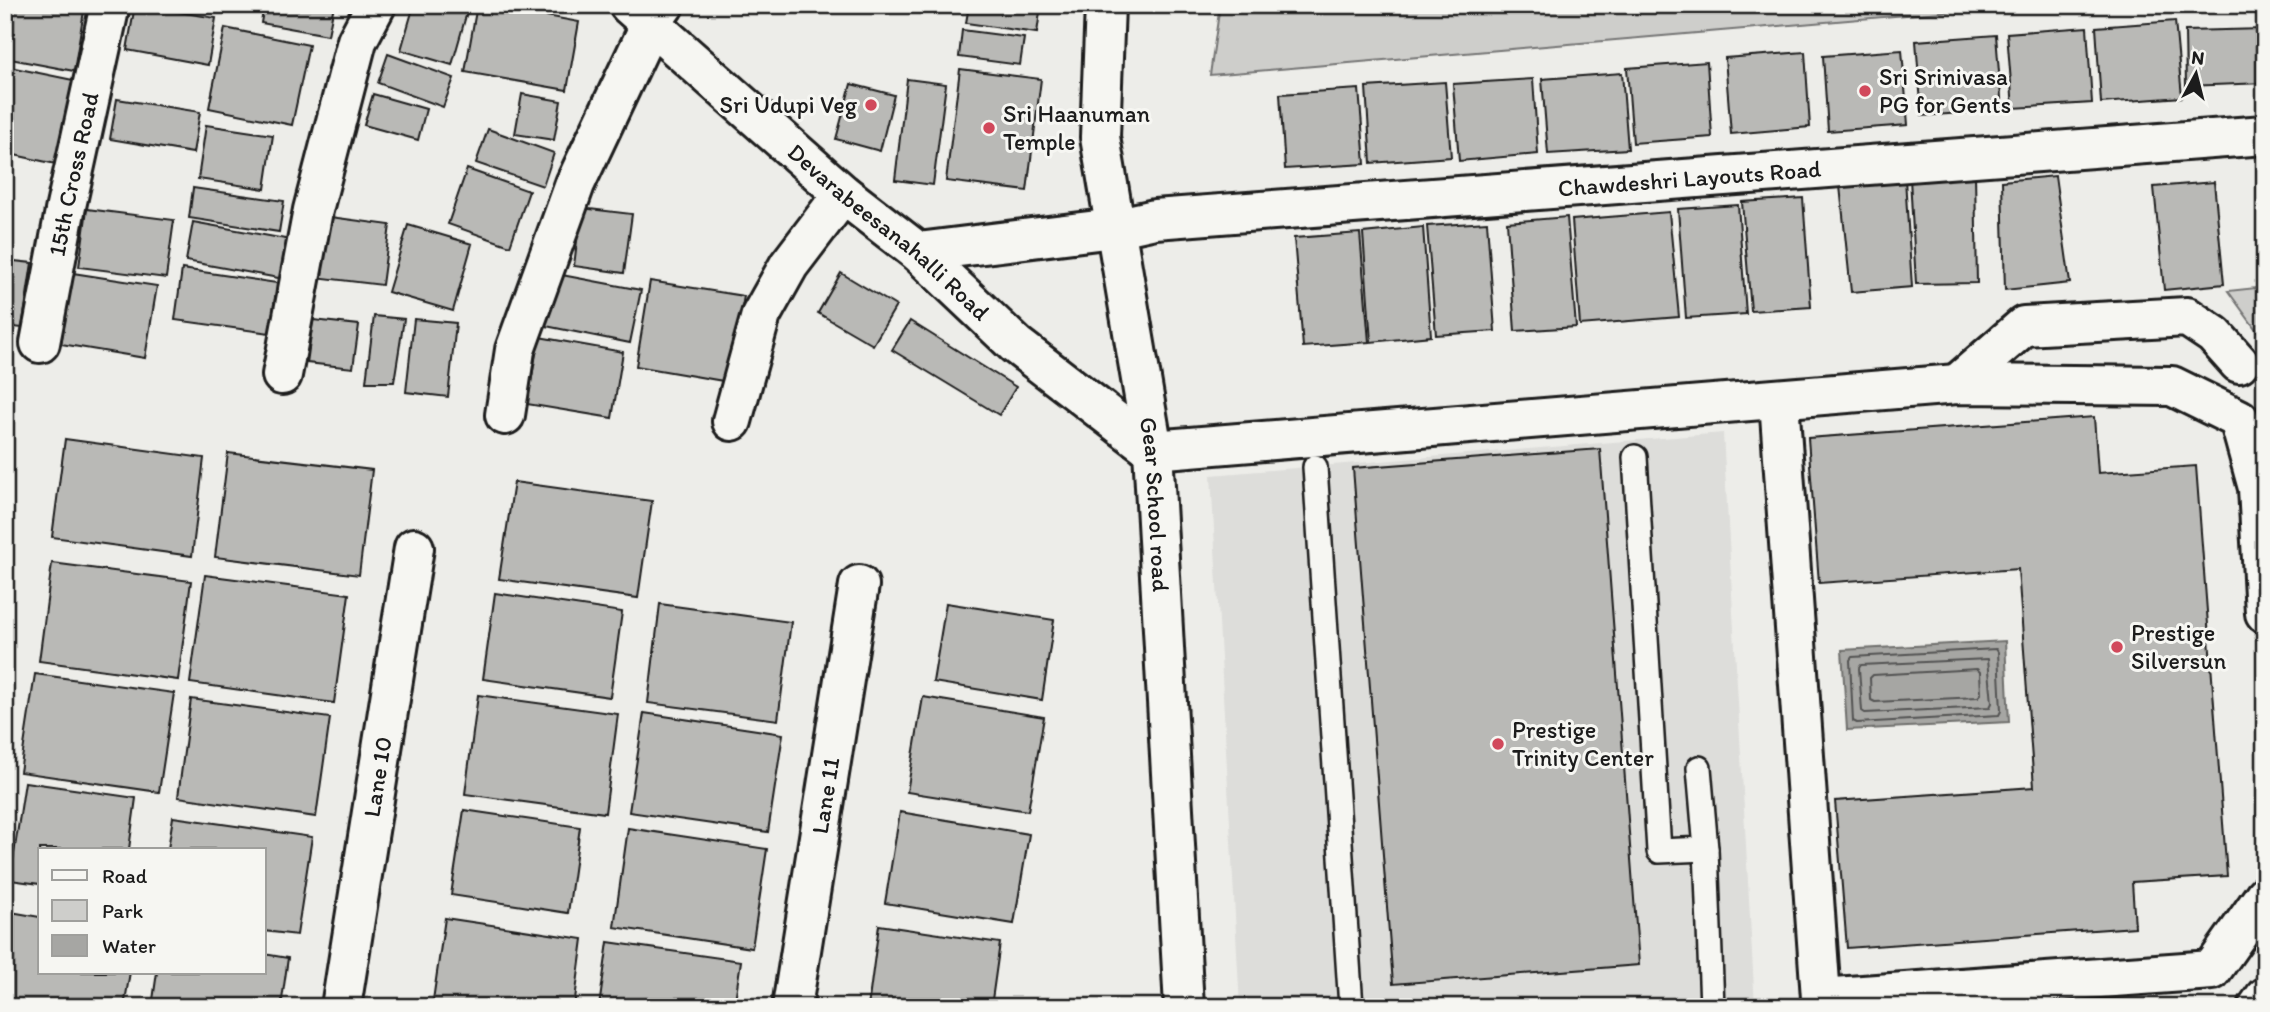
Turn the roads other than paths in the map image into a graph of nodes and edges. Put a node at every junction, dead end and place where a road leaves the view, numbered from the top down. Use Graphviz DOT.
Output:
graph roads {
  1 [pos="110,5"];
  2 [pos="376,5"];
  3 [pos="1105,5"];
  4 [pos="648,11"];
  5 [pos="2265,135"];
  6 [pos="843,194"];
  7 [pos="1114,228"];
  8 [pos="918,252"];
  9 [pos="40,343"];
  10 [pos="2239,363"];
  11 [pos="282,375"];
  12 [pos="1957,384"];
  13 [pos="1779,400"];
  14 [pos="505,415"];
  15 [pos="732,421"];
  16 [pos="1153,450"];
  17 [pos="1635,457"];
  18 [pos="1315,467"];
  19 [pos="414,548"];
  20 [pos="859,585"];
  21 [pos="2265,613"];
  22 [pos="1699,768"];
  23 [pos="1706,849"];
  24 [pos="2265,895"];
  25 [pos="1949,990"];
  26 [pos="2265,996"];
  27 [pos="341,1007"];
  28 [pos="793,1007"];
  29 [pos="1184,1007"];
  30 [pos="1351,1007"];
  31 [pos="1712,1007"];
  32 [pos="1992,1007"];
  33 [pos="2258,1007"];
  1 -- 9 [label="street, 15th Cross Road"];
  2 -- 11 [label="street"];
  3 -- 7 [label="street, Gear School road"];
  4 -- 6 [label="street, Devarabeesanahalli Road"];
  4 -- 14 [label="street"];
  5 -- 7 [label="street, Chawdeshri Layouts Road"];
  6 -- 8 [label="street, Devarabeesanahalli Road"];
  6 -- 15 [label="street"];
  7 -- 8 [label="street, Chawdeshri Layouts Road"];
  7 -- 16 [label="street, Gear School road"];
  8 -- 16 [label="street, Devarabeesanahalli Road"];
  10 -- 12 [label="street"];
  12 -- 13 [label="street"];
  12 -- 21 [label="street"];
  13 -- 16 [label="street"];
  13 -- 25 [label="street"];
  16 -- 29 [label="street, Gear School road"];
  17 -- 23 [label="lane"];
  18 -- 30 [label="lane"];
  19 -- 27 [label="street, Lane 10"];
  20 -- 28 [label="street, Lane 11"];
  22 -- 23 [label="lane"];
  23 -- 31 [label="lane"];
  24 -- 25 [label="street"];
  25 -- 32 [label="street"];
  26 -- 33 [label="street"];
}
